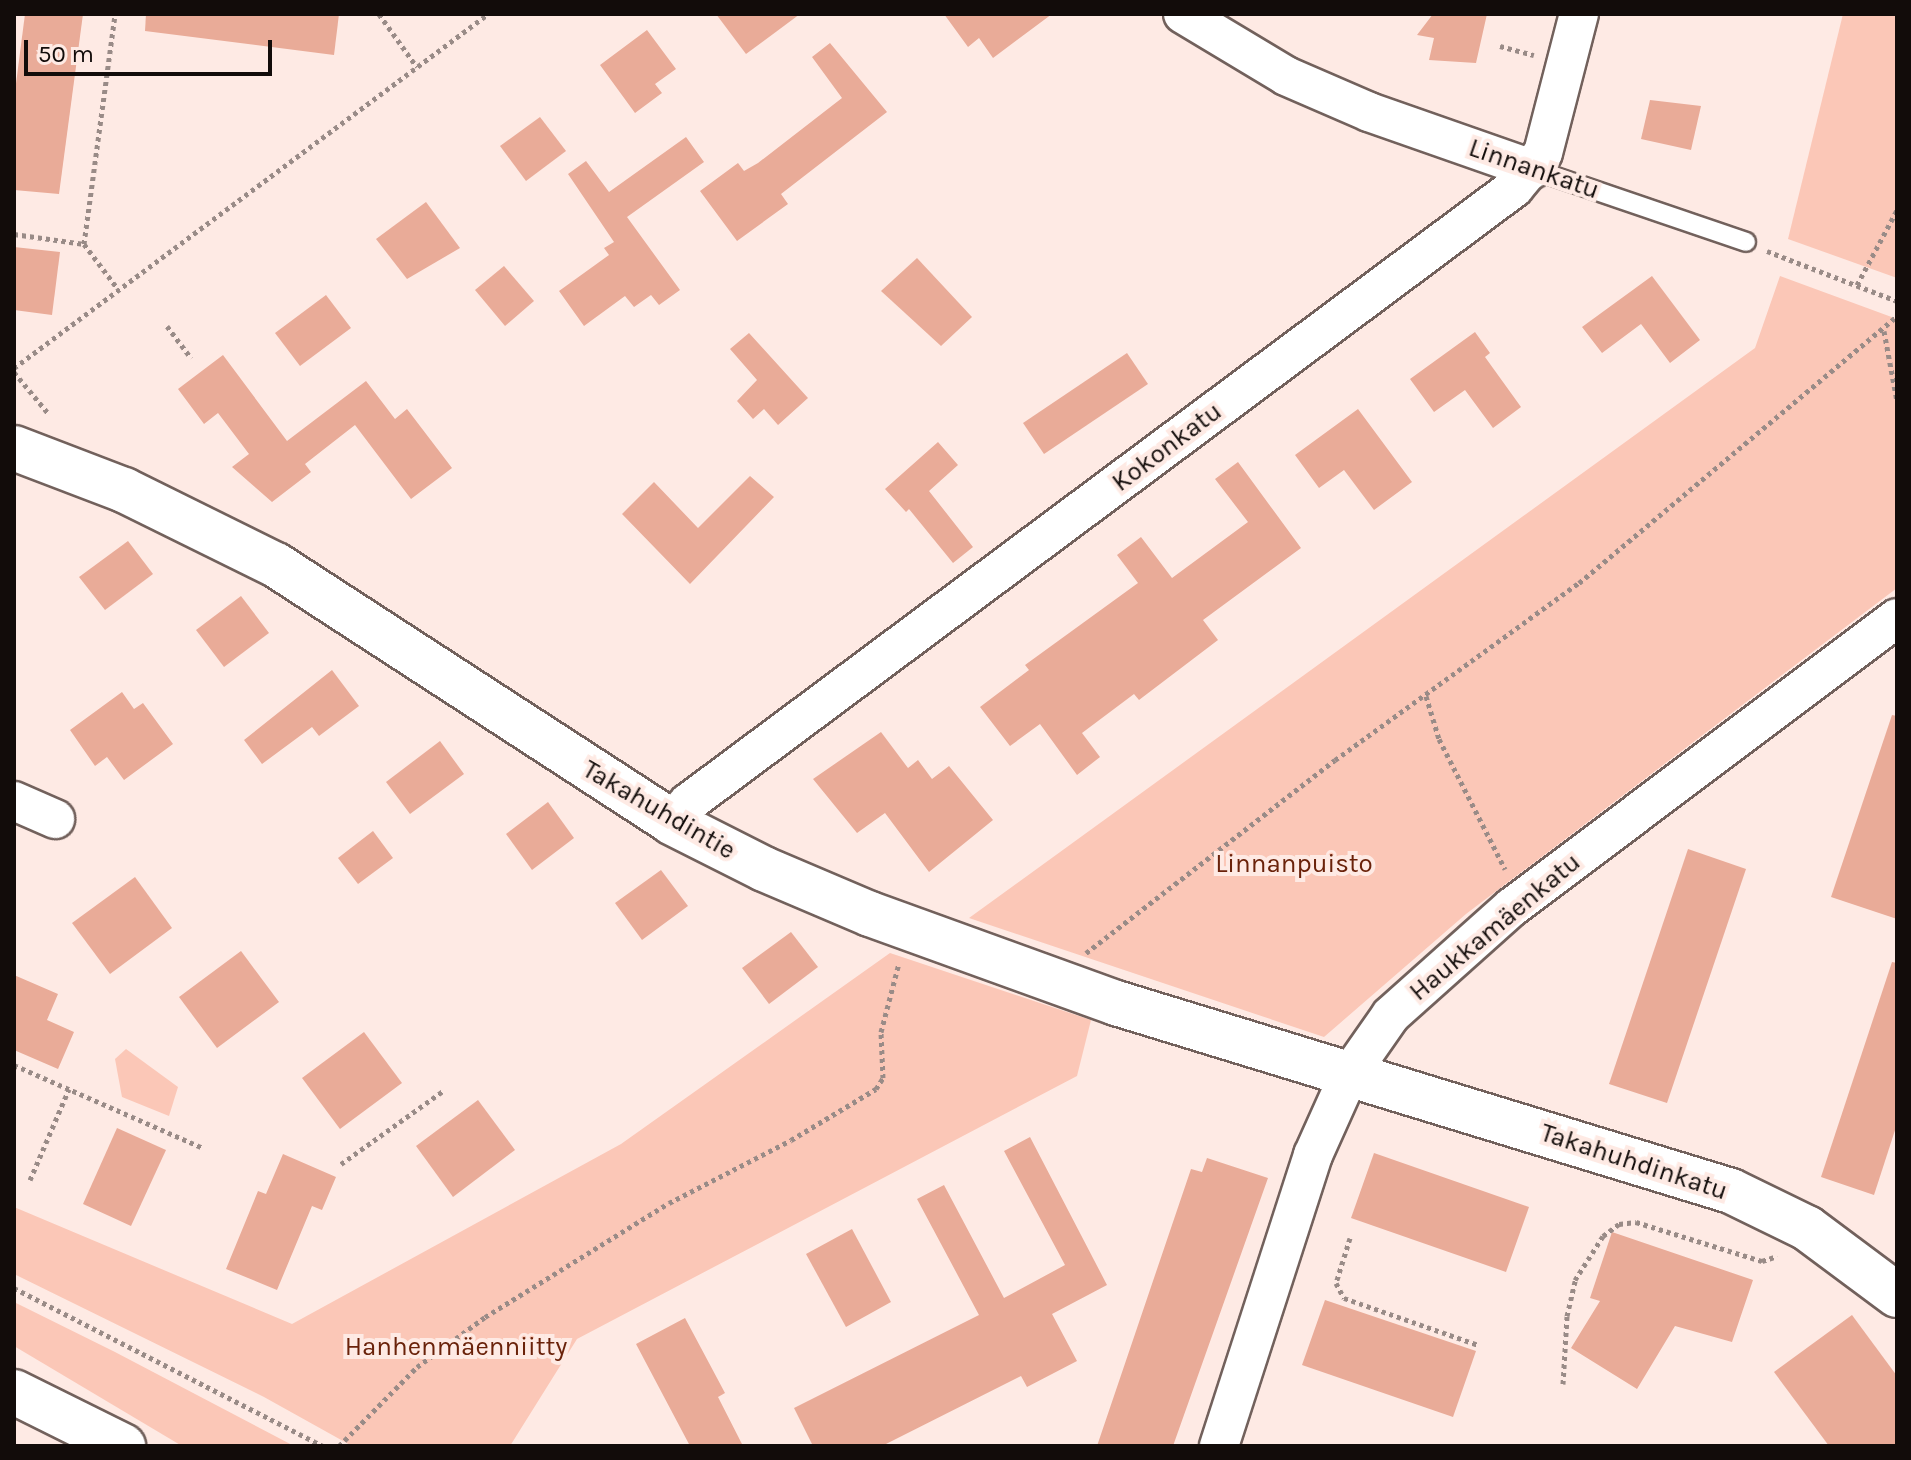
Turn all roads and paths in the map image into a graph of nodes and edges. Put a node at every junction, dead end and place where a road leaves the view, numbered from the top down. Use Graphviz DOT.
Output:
graph roads {
  1 [pos="115,14"];
  2 [pos="379,14"];
  3 [pos="488,14"];
  4 [pos="1183,14"];
  5 [pos="1579,14"];
  6 [pos="417,67"];
  7 [pos="1532,169"];
  8 [pos="1897,210"];
  9 [pos="14,234"];
  10 [pos="1746,242"];
  11 [pos="84,244"];
  12 [pos="1857,285"];
  13 [pos="118,289"];
  14 [pos="1897,301"];
  15 [pos="1897,316"];
  16 [pos="167,326"];
  17 [pos="1883,330"];
  18 [pos="191,358"];
  19 [pos="14,370"];
  20 [pos="1897,401"];
  21 [pos="48,413"];
  22 [pos="14,448"];
  23 [pos="1897,618"];
  24 [pos="1426,696"];
  25 [pos="14,801"];
  26 [pos="55,819"];
  27 [pos="671,822"];
  28 [pos="1521,900"];
  29 [pos="912,930"];
  30 [pos="1051,980"];
  31 [pos="14,1065"];
  32 [pos="1349,1075"];
  33 [pos="69,1089"];
  34 [pos="443,1091"];
  35 [pos="203,1148"];
  36 [pos="341,1164"];
  37 [pos="30,1180"];
  38 [pos="1805,1227"];
  39 [pos="1350,1238"];
  40 [pos="14,1288"];
  41 [pos="1897,1295"];
  42 [pos="1478,1345"];
  43 [pos="1563,1384"];
  44 [pos="14,1392"];
  45 [pos="123,1446"];
  46 [pos="323,1446"];
  47 [pos="339,1446"];
  48 [pos="1219,1446"];
  1 -- 11 [label="path"];
  2 -- 6 [label="path"];
  3 -- 6 [label="path"];
  4 -- 7 [label="street, Linnankatu"];
  5 -- 7 [label="street, Kokonkatu"];
  6 -- 13 [label="path"];
  7 -- 10 [label="lane, Linnankatu"];
  7 -- 27 [label="street, Kokonkatu"];
  8 -- 12 [label="path"];
  9 -- 11 [label="path"];
  10 -- 12 [label="path"];
  11 -- 13 [label="path"];
  12 -- 14 [label="path"];
  13 -- 19 [label="path"];
  15 -- 17 [label="path"];
  16 -- 18 [label="path"];
  17 -- 20 [label="path"];
  17 -- 24 [label="path"];
  19 -- 21 [label="path"];
  22 -- 27 [label="street, Takahuhdintie"];
  23 -- 28 [label="street, Haukkamäenkatu"];
  24 -- 28 [label="path"];
  24 -- 30 [label="path"];
  25 -- 26 [label="street"];
  27 -- 29 [label="street, Takahuhdintie"];
  28 -- 32 [label="street, Haukkamäenkatu"];
  29 -- 30 [label="street, Takahuhdintie"];
  29 -- 47 [label="path"];
  30 -- 32 [label="street, Takahuhdintie"];
  31 -- 33 [label="path"];
  32 -- 38 [label="street, Takahuhdinkatu"];
  32 -- 48 [label="street, Haukkamäenkatu"];
  33 -- 35 [label="path"];
  33 -- 37 [label="path"];
  34 -- 36 [label="path"];
  38 -- 41 [label="street, Takahuhdinkatu"];
  38 -- 43 [label="path"];
  39 -- 42 [label="path"];
  40 -- 46 [label="path"];
  44 -- 45 [label="street"];
}
